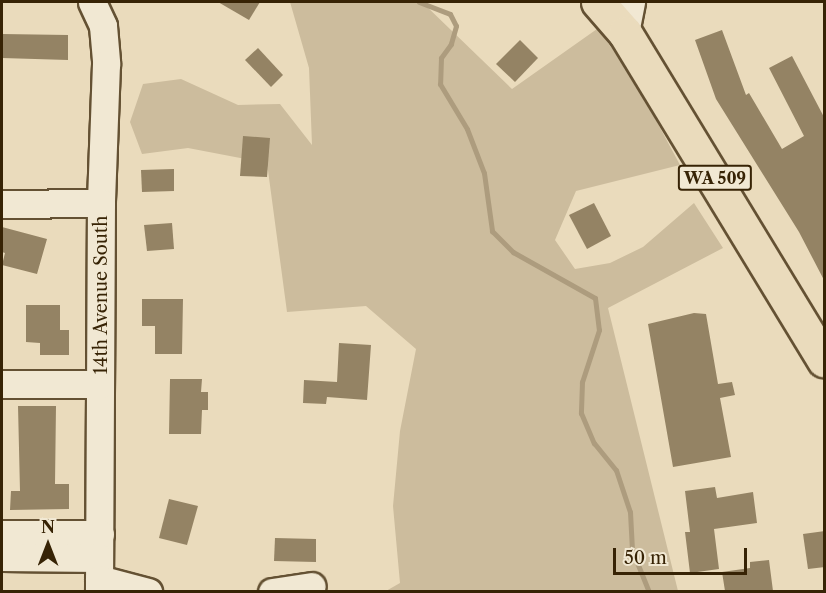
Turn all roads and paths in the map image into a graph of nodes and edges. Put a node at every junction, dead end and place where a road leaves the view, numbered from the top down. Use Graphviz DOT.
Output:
graph roads {
  1 [pos="92,2"];
  2 [pos="598,2"];
  3 [pos="628,17"];
  4 [pos="101,202"];
  5 [pos="2,204"];
  6 [pos="825,360"];
  7 [pos="2,384"];
  8 [pos="100,384"];
  9 [pos="2,534"];
  10 [pos="2,557"];
  11 [pos="99,566"];
  12 [pos="312,586"];
  13 [pos="148,591"];
  14 [pos="272,591"];
  1 -- 4 [label="street, 14th Avenue South"];
  2 -- 3 [label="main road, WA 509"];
  3 -- 6 [label="main road, WA 509"];
  4 -- 5 [label="street"];
  4 -- 8 [label="street, 14th Avenue South"];
  7 -- 8 [label="street"];
  8 -- 11 [label="street, 14th Avenue South"];
  9 -- 11 [label="street"];
  10 -- 11 [label="street"];
  11 -- 13 [label="street"];
  12 -- 14 [label="street"];
}
